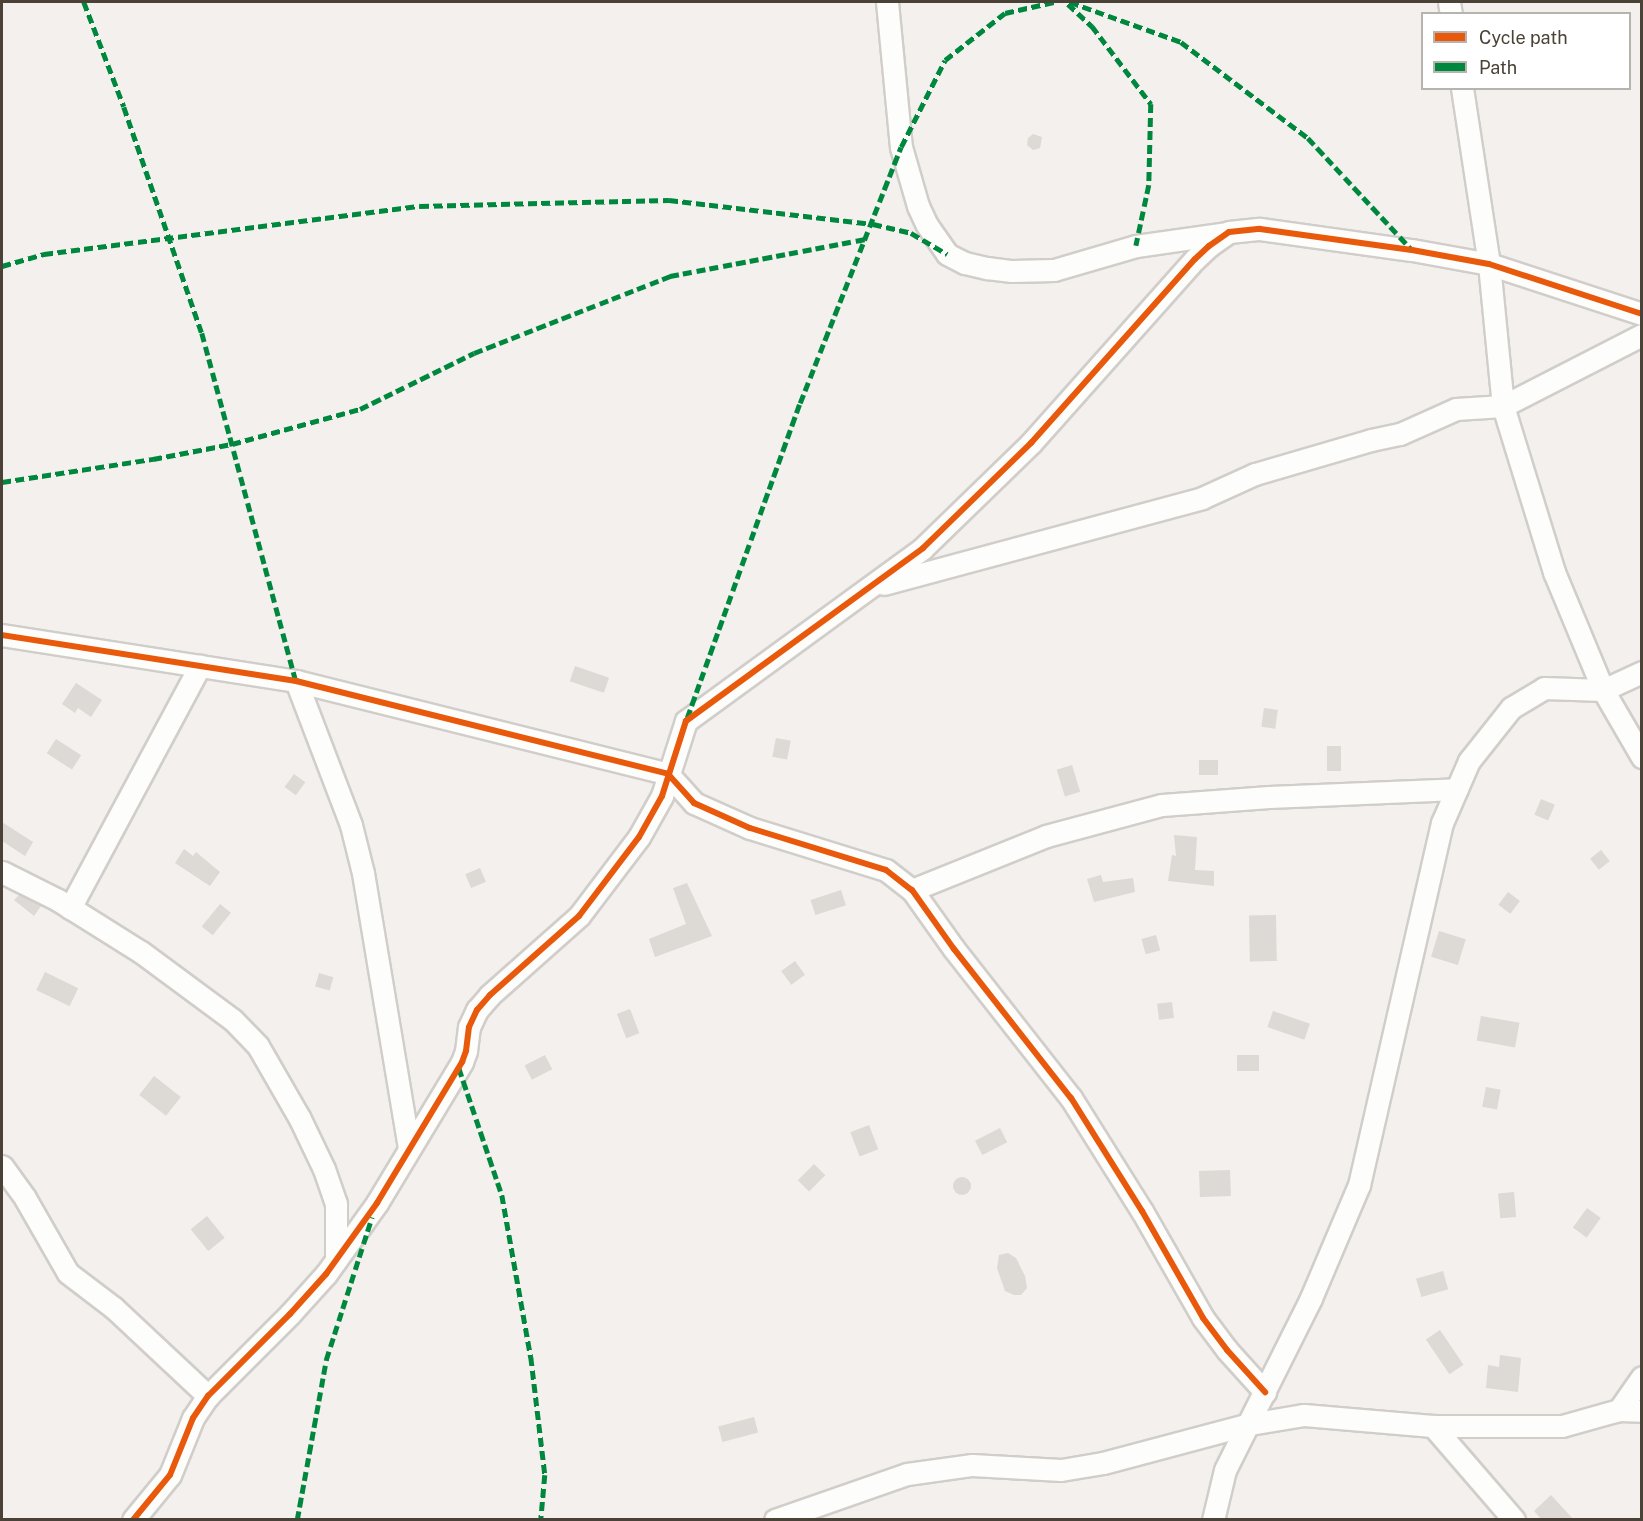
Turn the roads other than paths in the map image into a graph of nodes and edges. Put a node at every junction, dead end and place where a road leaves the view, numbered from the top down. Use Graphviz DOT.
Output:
graph roads {
  1 [pos="887,2"];
  2 [pos="1462,90"];
  3 [pos="1229,232"];
  4 [pos="1489,264"];
  5 [pos="1641,314"];
  6 [pos="1641,335"];
  7 [pos="1503,406"];
  8 [pos="869,588"];
  9 [pos="2,635"];
  10 [pos="200,666"];
  11 [pos="1641,672"];
  12 [pos="296,681"];
  13 [pos="1603,690"];
  14 [pos="1641,757"];
  15 [pos="668,774"];
  16 [pos="1457,789"];
  17 [pos="2,872"];
  18 [pos="912,890"];
  19 [pos="70,908"];
  20 [pos="409,1147"];
  21 [pos="2,1166"];
  22 [pos="336,1260"];
  23 [pos="1641,1377"];
  24 [pos="1265,1392"];
  25 [pos="208,1396"];
  26 [pos="1619,1410"];
  27 [pos="1641,1411"];
  28 [pos="1250,1424"];
  29 [pos="1432,1426"];
  30 [pos="133,1520"];
  31 [pos="775,1520"];
  32 [pos="1213,1520"];
  33 [pos="1514,1520"];
  1 -- 3 [label="street"];
  2 -- 4 [label="street"];
  3 -- 4 [label="street"];
  3 -- 8 [label="street"];
  4 -- 5 [label="street"];
  4 -- 7 [label="street"];
  6 -- 7 [label="street"];
  7 -- 8 [label="street"];
  7 -- 13 [label="street"];
  8 -- 15 [label="street"];
  9 -- 10 [label="street"];
  10 -- 12 [label="street"];
  10 -- 19 [label="street"];
  11 -- 13 [label="street"];
  12 -- 15 [label="street"];
  12 -- 20 [label="street"];
  13 -- 14 [label="street"];
  13 -- 16 [label="street"];
  15 -- 18 [label="street"];
  15 -- 20 [label="street"];
  16 -- 18 [label="street"];
  16 -- 24 [label="street"];
  17 -- 19 [label="street"];
  18 -- 24 [label="street"];
  19 -- 22 [label="street"];
  20 -- 22 [label="street"];
  21 -- 25 [label="street"];
  22 -- 25 [label="street"];
  23 -- 26 [label="street"];
  24 -- 28 [label="street"];
  25 -- 30 [label="street"];
  26 -- 27 [label="street"];
  26 -- 29 [label="street"];
  28 -- 29 [label="street"];
  28 -- 31 [label="street"];
  28 -- 32 [label="street"];
  29 -- 33 [label="street"];
}
